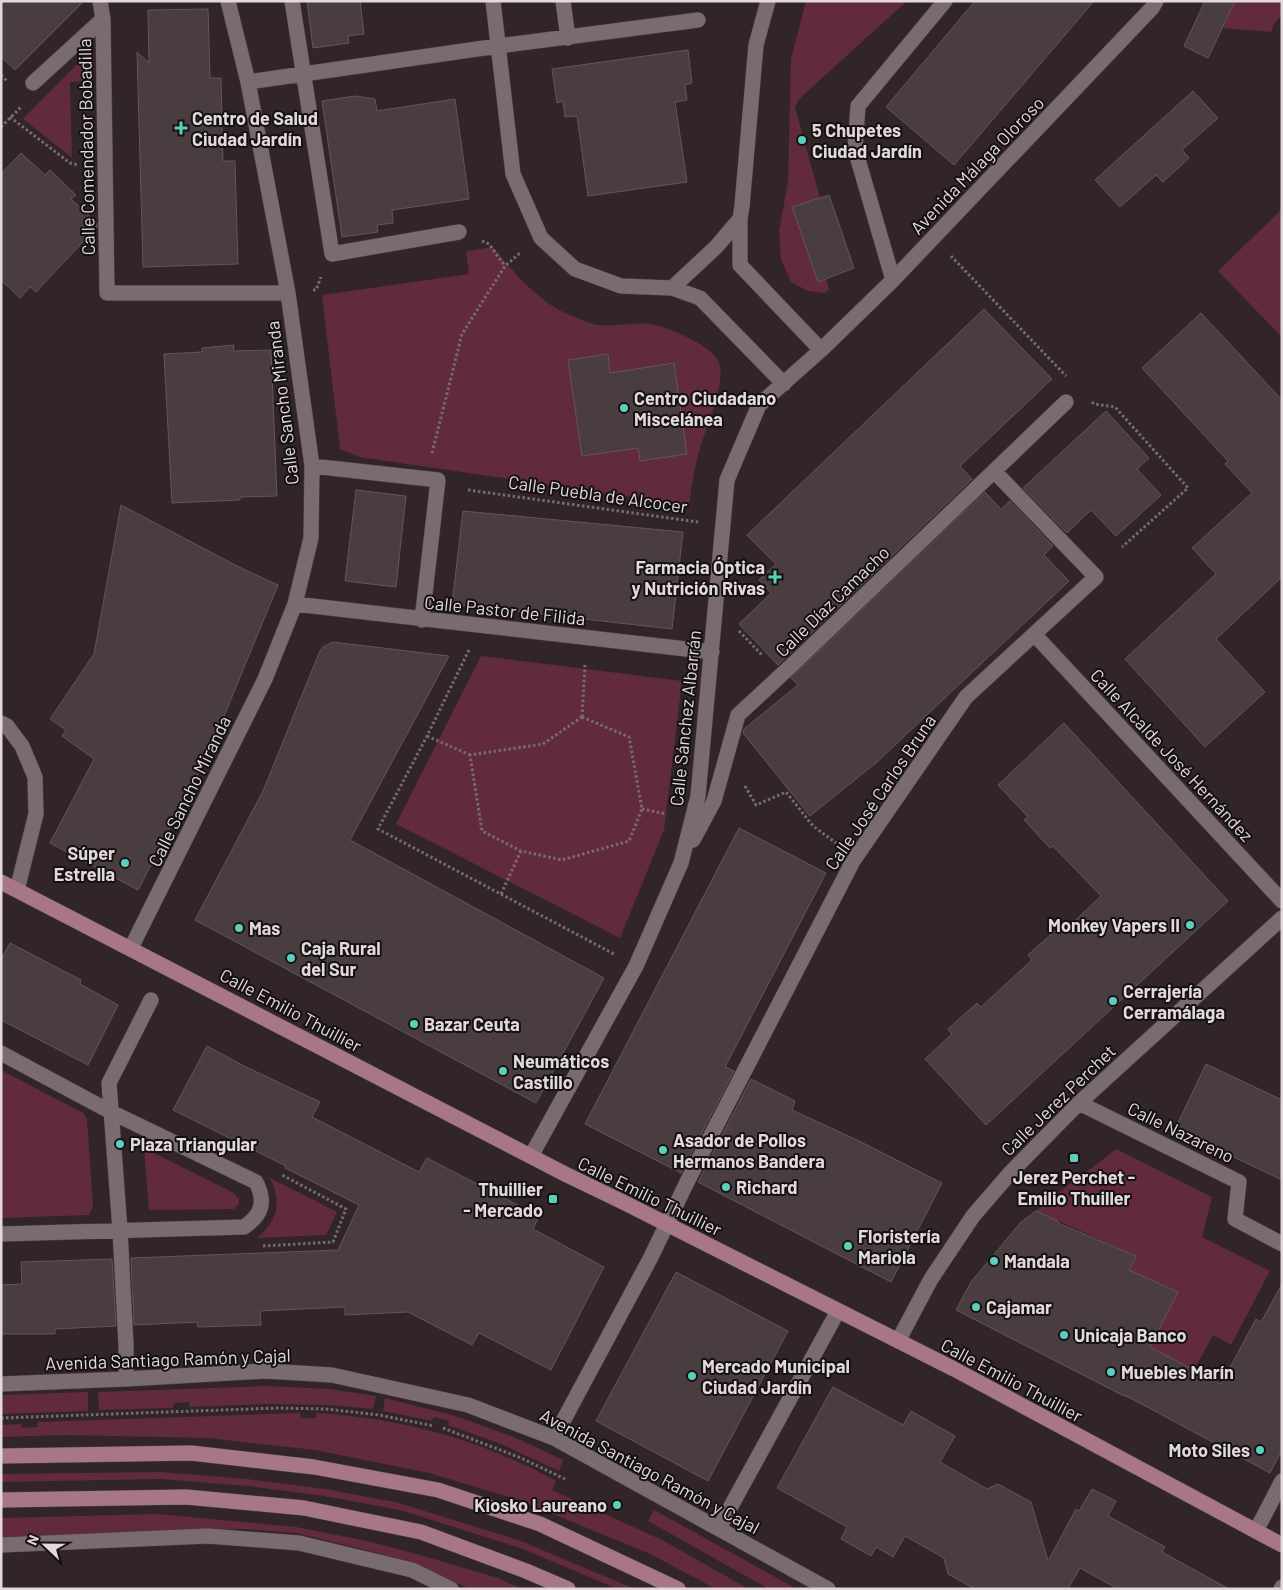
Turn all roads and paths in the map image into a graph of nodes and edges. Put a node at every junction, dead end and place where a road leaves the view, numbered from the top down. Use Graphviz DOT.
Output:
graph roads {
  1 [pos="100,1"];
  2 [pos="228,1"];
  3 [pos="292,1"];
  4 [pos="493,1"];
  5 [pos="563,1"];
  6 [pos="768,1"];
  7 [pos="945,1"];
  8 [pos="1156,1"];
  9 [pos="103,19"];
  10 [pos="698,20"];
  11 [pos="568,38"];
  12 [pos="498,46"];
  13 [pos="303,74"];
  14 [pos="248,82"];
  15 [pos="33,83"];
  16 [pos="10,117"];
  17 [pos="86,166"];
  18 [pos="740,219"];
  19 [pos="459,232"];
  20 [pos="489,244"];
  21 [pos="527,247"];
  22 [pos="332,254"];
  23 [pos="957,262"];
  24 [pos="505,266"];
  25 [pos="894,280"];
  26 [pos="672,288"];
  27 [pos="288,294"];
  28 [pos="821,350"];
  29 [pos="1068,378"];
  30 [pos="784,384"];
  31 [pos="1089,399"];
  32 [pos="1066,402"];
  33 [pos="433,451"];
  34 [pos="312,466"];
  35 [pos="994,471"];
  36 [pos="468,490"];
  37 [pos="724,526"];
  38 [pos="1122,547"];
  39 [pos="295,604"];
  40 [pos="422,620"];
  41 [pos="739,631"];
  42 [pos="1034,634"];
  43 [pos="469,650"];
  44 [pos="712,652"];
  45 [pos="762,655"];
  46 [pos="585,665"];
  47 [pos="582,717"];
  48 [pos="1,723"];
  49 [pos="427,736"];
  50 [pos="470,755"];
  51 [pos="743,784"];
  52 [pos="642,809"];
  53 [pos="666,814"];
  54 [pos="837,844"];
  55 [pos="521,851"];
  56 [pos="681,864"];
  57 [pos="1,882"];
  58 [pos="17,890"];
  59 [pos="501,894"];
  60 [pos="1282,902"];
  61 [pos="1282,918"];
  62 [pos="130,948"];
  63 [pos="619,956"];
  64 [pos="151,1000"];
  65 [pos="1,1053"];
  66 [pos="1079,1103"];
  67 [pos="111,1112"];
  68 [pos="531,1156"];
  69 [pos="282,1175"];
  70 [pos="667,1224"];
  71 [pos="120,1230"];
  72 [pos="1,1234"];
  73 [pos="1282,1244"];
  74 [pos="258,1246"];
  75 [pos="838,1311"];
  76 [pos="898,1341"];
  77 [pos="126,1380"];
  78 [pos="1,1384"];
  79 [pos="1,1418"];
  80 [pos="554,1438"];
  81 [pos="1,1456"];
  82 [pos="565,1479"];
  83 [pos="1282,1481"];
  84 [pos="1,1500"];
  85 [pos="719,1528"];
  86 [pos="1256,1531"];
  87 [pos="1,1544"];
  88 [pos="1282,1545"];
  89 [pos="451,1589"];
  90 [pos="568,1589"];
  91 [pos="678,1589"];
  92 [pos="828,1589"];
  1 -- 9 [label="street, Calle Comendador Bobadilla"];
  2 -- 14 [label="street, Calle Sancho Miranda"];
  3 -- 13 [label="street"];
  4 -- 12 [label="street"];
  5 -- 11 [label="street"];
  6 -- 18 [label="street"];
  7 -- 25 [label="street"];
  8 -- 25 [label="street, Avenida Málaga Oloroso"];
  9 -- 15 [label="street"];
  9 -- 27 [label="street, Calle Comendador Bobadilla"];
  10 -- 11 [label="street"];
  11 -- 12 [label="street"];
  12 -- 13 [label="street"];
  12 -- 26 [label="street"];
  13 -- 14 [label="street"];
  13 -- 22 [label="street"];
  14 -- 27 [label="street, Calle Sancho Miranda"];
  16 -- 17 [label="path"];
  18 -- 26 [label="street"];
  18 -- 28 [label="street"];
  19 -- 22 [label="street"];
  20 -- 24 [label="path"];
  21 -- 24 [label="path"];
  22 -- 27 [label="path"];
  23 -- 29 [label="path"];
  24 -- 33 [label="path"];
  25 -- 28 [label="street, Avenida Málaga Oloroso"];
  26 -- 30 [label="street"];
  27 -- 34 [label="street, Calle Sancho Miranda"];
  28 -- 30 [label="street, Calle Sánchez Albarrán"];
  30 -- 37 [label="street, Calle Sánchez Albarrán"];
  31 -- 38 [label="path"];
  32 -- 35 [label="street, Calle Díaz Camacho"];
  34 -- 39 [label="street, Calle Sancho Miranda"];
  34 -- 40 [label="street"];
  35 -- 42 [label="street, Calle José Carlos Bruna"];
  35 -- 56 [label="street, Calle Díaz Camacho"];
  36 -- 37 [label="path, Calle Puebla de Alcocer"];
  37 -- 44 [label="street, Calle Sánchez Albarrán"];
  39 -- 40 [label="street, Calle Pastor de Filida"];
  39 -- 62 [label="street, Calle Sancho Miranda"];
  40 -- 44 [label="street, Calle Pastor de Filida"];
  41 -- 45 [label="path"];
  42 -- 60 [label="street, Calle Alcalde José Hernández"];
  42 -- 70 [label="street, Calle José Carlos Bruna"];
  43 -- 49 [label="path"];
  44 -- 56 [label="street, Calle Sánchez Albarrán"];
  46 -- 47 [label="path"];
  47 -- 50 [label="path"];
  47 -- 52 [label="path"];
  48 -- 58 [label="street"];
  49 -- 50 [label="path"];
  49 -- 59 [label="path"];
  50 -- 55 [label="path"];
  51 -- 54 [label="path"];
  52 -- 53 [label="path"];
  52 -- 55 [label="path"];
  55 -- 59 [label="path"];
  56 -- 68 [label="street, Calle Sánchez Albarrán"];
  57 -- 58 [label="main road, Calle Emilio Thuillier"];
  58 -- 62 [label="main road, Calle Emilio Thuillier"];
  59 -- 63 [label="path"];
  61 -- 66 [label="street, Calle Jerez Perchet"];
  62 -- 68 [label="main road, Calle Emilio Thuillier"];
  64 -- 67 [label="street"];
  65 -- 67 [label="street"];
  66 -- 73 [label="street, Calle Nazareno"];
  66 -- 76 [label="street, Calle Jerez Perchet"];
  67 -- 71 [label="street"];
  67 -- 71 [label="street"];
  68 -- 70 [label="main road, Calle Emilio Thuillier"];
  69 -- 74 [label="path"];
  70 -- 75 [label="main road, Calle Emilio Thuillier"];
  70 -- 80 [label="street, Calle José Carlos Bruna"];
  71 -- 72 [label="street"];
  71 -- 77 [label="street"];
  75 -- 76 [label="main road, Calle Emilio Thuillier"];
  75 -- 85 [label="street"];
  76 -- 86 [label="main road, Calle Emilio Thuillier"];
  77 -- 78 [label="street, Avenida Santiago Ramón y Cajal"];
  77 -- 80 [label="street, Avenida Santiago Ramón y Cajal"];
  79 -- 82 [label="path"];
  80 -- 85 [label="street, Avenida Santiago Ramón y Cajal"];
  81 -- 91 [label="main road"];
  83 -- 86 [label="street"];
  84 -- 90 [label="main road"];
  85 -- 92 [label="street, Avenida Santiago Ramón y Cajal"];
  86 -- 88 [label="main road, Calle Emilio Thuillier"];
  87 -- 89 [label="street"];
}
